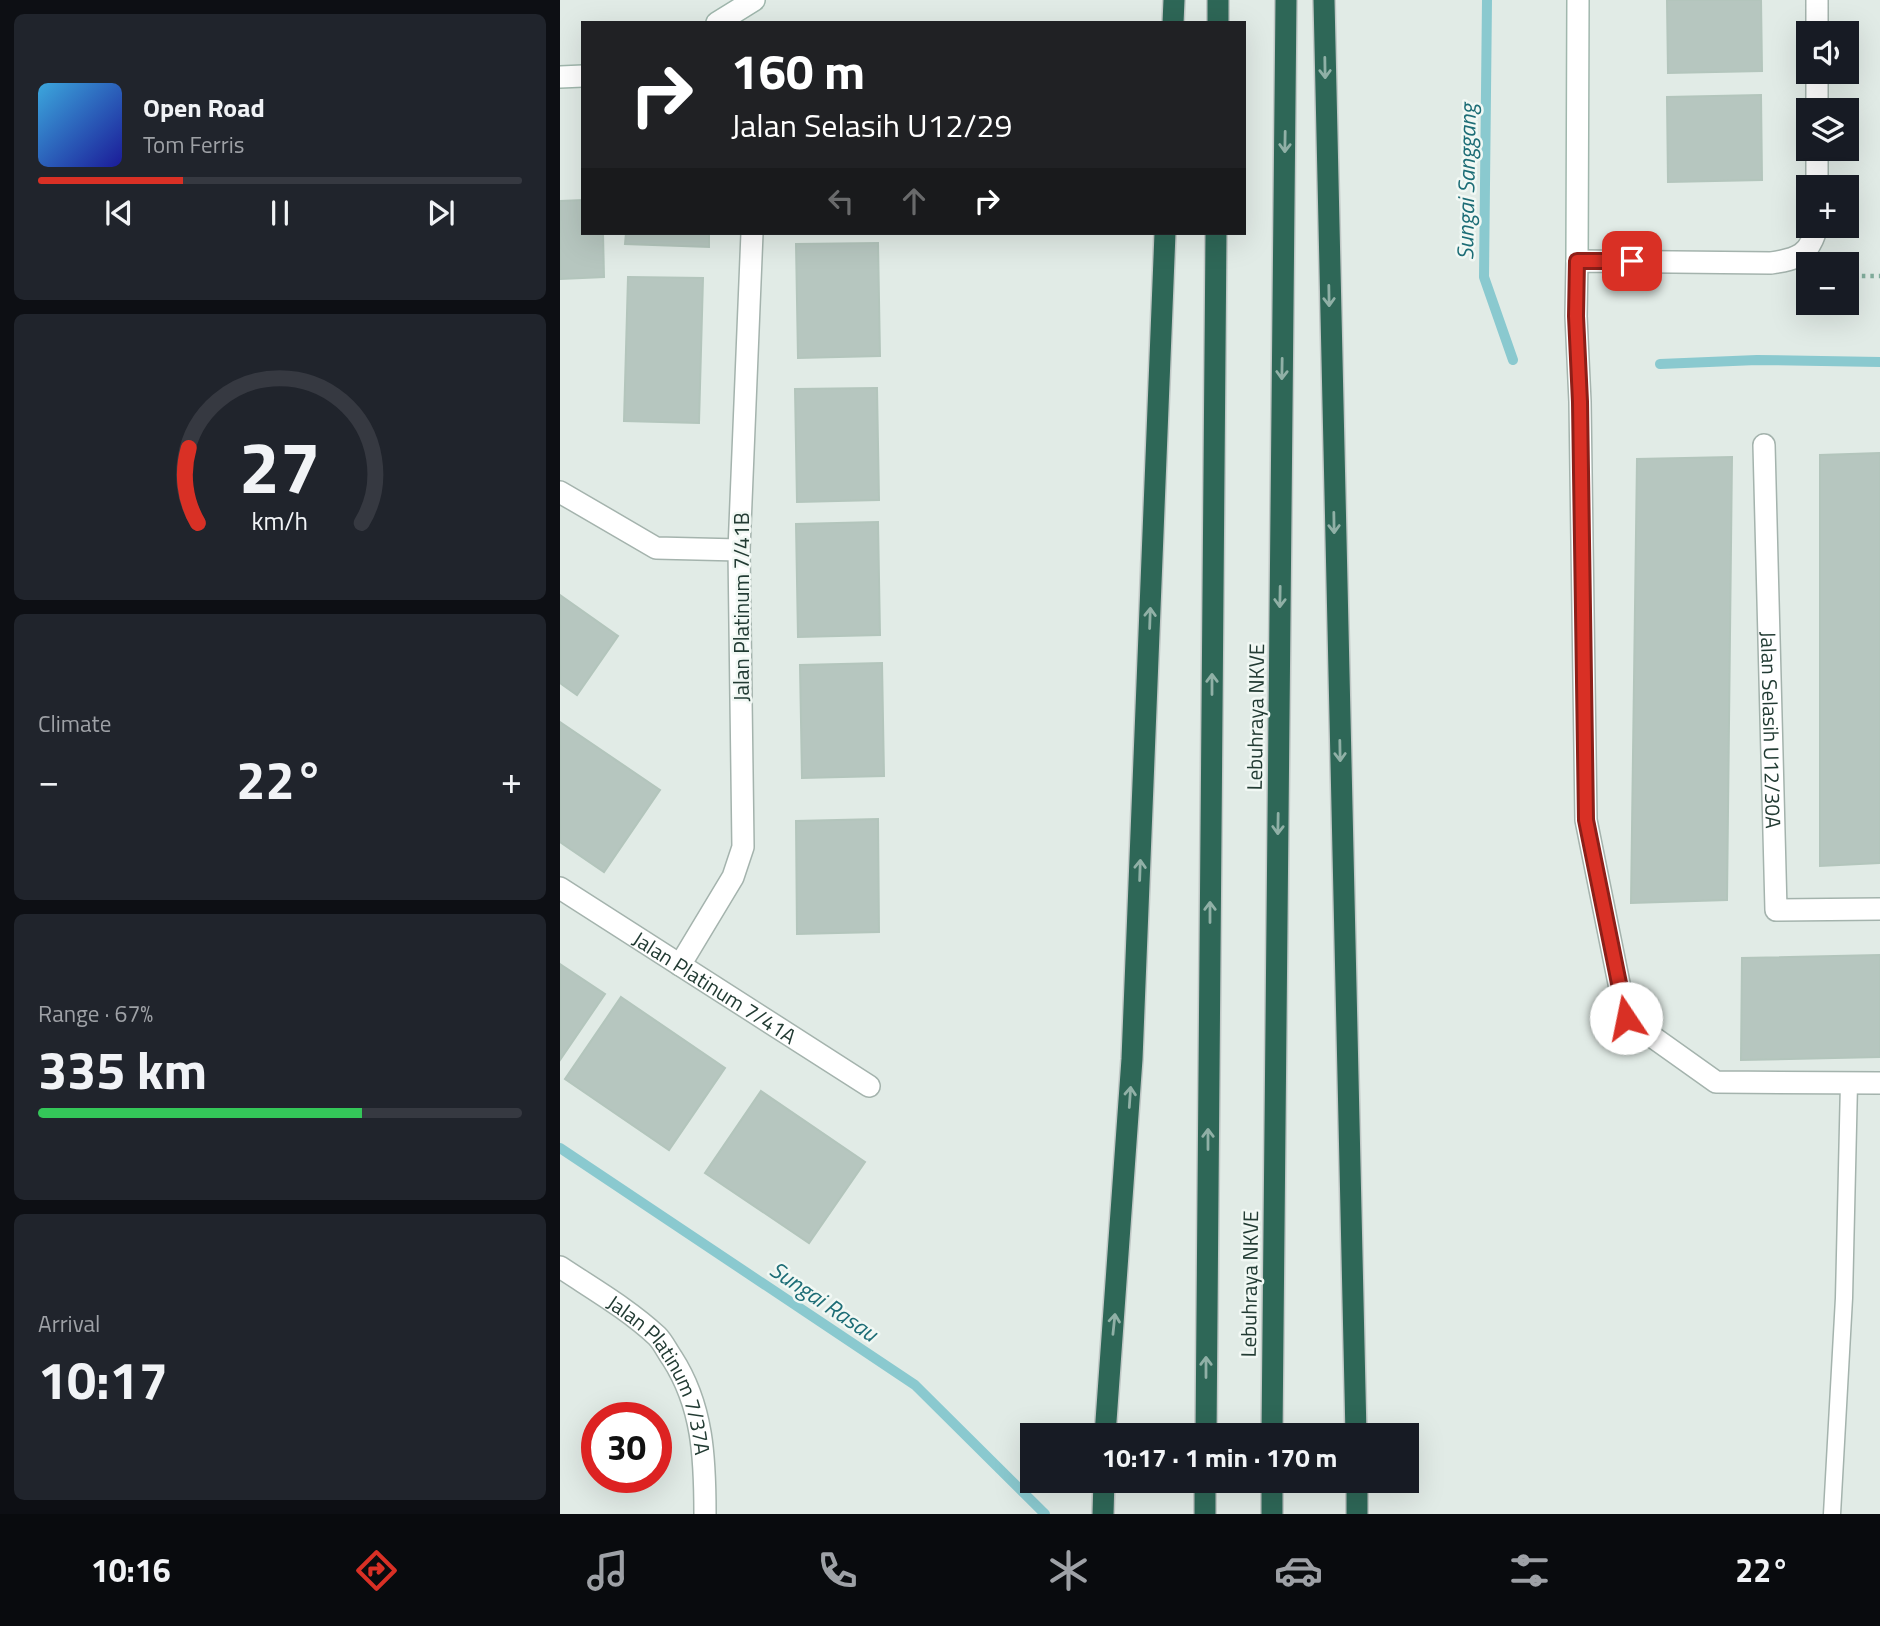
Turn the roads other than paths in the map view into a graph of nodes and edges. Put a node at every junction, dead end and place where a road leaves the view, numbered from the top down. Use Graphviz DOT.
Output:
graph roads {
  1 [pos="754,0"];
  2 [pos="1174,0"];
  3 [pos="1218,0"];
  4 [pos="1286,0"];
  5 [pos="1324,0"];
  6 [pos="1578,0"];
  7 [pos="1817,0"];
  8 [pos="720,21"];
  9 [pos="1173,21"];
  10 [pos="1217,21"];
  11 [pos="1817,21"];
  12 [pos="581,76"];
  13 [pos="560,77"];
  14 [pos="752,235"];
  15 [pos="1165,235"];
  16 [pos="1216,235"];
  17 [pos="1812,238"];
  18 [pos="1577,261"];
  19 [pos="1765,445"];
  20 [pos="560,492"];
  21 [pos="739,550"];
  22 [pos="560,888"];
  23 [pos="1880,909"];
  24 [pos="680,965"];
  25 [pos="1849,1083"];
  26 [pos="1880,1083"];
  27 [pos="869,1086"];
  28 [pos="560,1267"];
  29 [pos="1106,1423"];
  30 [pos="1206,1423"];
  31 [pos="1272,1423"];
  32 [pos="1356,1423"];
  33 [pos="1104,1493"];
  34 [pos="1205,1493"];
  35 [pos="1272,1493"];
  36 [pos="1357,1493"];
  37 [pos="705,1514"];
  38 [pos="1103,1514"];
  39 [pos="1205,1514"];
  40 [pos="1272,1514"];
  41 [pos="1357,1514"];
  42 [pos="1832,1514"];
  1 -- 8 [label="street"];
  2 -- 9 [label="highway"];
  3 -- 10 [label="highway"];
  4 -- 31 [label="highway, Lebuhraya NKVE, one-way"];
  5 -- 32 [label="highway, one-way"];
  6 -- 18 [label="street"];
  7 -- 11 [label="street"];
  12 -- 13 [label="street"];
  14 -- 21 [label="street, Jalan Platinum 7/41B"];
  29 -- 15 [label="highway, one-way"];
  30 -- 16 [label="highway, Lebuhraya NKVE, one-way"];
  17 -- 18 [label="street"];
  18 -- 25 [label="street"];
  19 -- 23 [label="street, Jalan Selasih U12/30A"];
  20 -- 21 [label="street"];
  21 -- 24 [label="street, Jalan Platinum 7/41B"];
  22 -- 24 [label="street, Jalan Platinum 7/41A"];
  24 -- 27 [label="street, Jalan Platinum 7/41A"];
  25 -- 26 [label="street"];
  25 -- 42 [label="lane"];
  28 -- 37 [label="street, Jalan Platinum 7/37A"];
  33 -- 38 [label="highway"];
  34 -- 39 [label="highway"];
  35 -- 40 [label="highway"];
  36 -- 41 [label="highway"];
}
